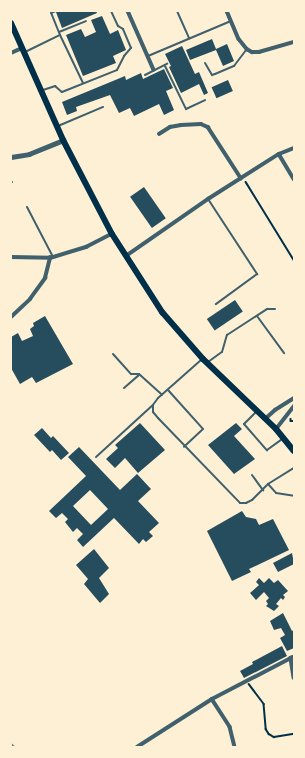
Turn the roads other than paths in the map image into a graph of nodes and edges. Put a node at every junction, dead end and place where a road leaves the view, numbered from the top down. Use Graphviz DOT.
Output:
graph roads {
  1 [pos="56,11"];
  2 [pos="111,11"];
  3 [pos="128,11"];
  4 [pos="177,11"];
  5 [pos="227,11"];
  6 [pos="86,21"];
  7 [pos="231,21"];
  8 [pos="11,23"];
  9 [pos="59,32"];
  10 [pos="60,35"];
  11 [pos="189,38"];
  12 [pos="294,42"];
  13 [pos="247,49"];
  14 [pos="23,50"];
  15 [pos="11,52"];
  16 [pos="148,56"];
  17 [pos="205,63"];
  18 [pos="154,70"];
  19 [pos="145,75"];
  20 [pos="83,84"];
  21 [pos="41,91"];
  22 [pos="205,100"];
  23 [pos="103,107"];
  24 [pos="57,127"];
  25 [pos="159,134"];
  26 [pos="63,140"];
  27 [pos="294,148"];
  28 [pos="279,154"];
  29 [pos="11,157"];
  30 [pos="242,177"];
  31 [pos="294,179"];
  32 [pos="208,199"];
  33 [pos="27,207"];
  34 [pos="112,234"];
  35 [pos="126,256"];
  36 [pos="11,257"];
  37 [pos="52,257"];
  38 [pos="216,304"];
  39 [pos="275,309"];
  40 [pos="257,316"];
  41 [pos="11,317"];
  42 [pos="284,352"];
  43 [pos="113,354"];
  44 [pos="205,361"];
  45 [pos="140,374"];
  46 [pos="124,388"];
  47 [pos="168,390"];
  48 [pos="162,395"];
  49 [pos="294,398"];
  50 [pos="154,405"];
  51 [pos="294,406"];
  52 [pos="257,411"];
  53 [pos="265,419"];
  54 [pos="276,429"];
  55 [pos="284,438"];
  56 [pos="184,446"];
  57 [pos="294,451"];
  58 [pos="96,457"];
  59 [pos="294,468"];
  60 [pos="252,474"];
  61 [pos="268,484"];
  62 [pos="263,490"];
  63 [pos="294,496"];
  64 [pos="293,658"];
  65 [pos="294,677"];
  66 [pos="212,699"];
  67 [pos="137,747"];
  68 [pos="235,747"];
  1 -- 9 [label="lane"];
  2 -- 20 [label="lane"];
  3 -- 16 [label="street"];
  4 -- 11 [label="lane"];
  5 -- 7 [label="street"];
  6 -- 9 [label="lane"];
  7 -- 11 [label="lane"];
  7 -- 13 [label="street"];
  8 -- 14 [label="highway"];
  9 -- 10 [label="lane"];
  10 -- 14 [label="lane"];
  10 -- 20 [label="lane"];
  11 -- 16 [label="lane"];
  12 -- 13 [label="street"];
  13 -- 17 [label="lane"];
  14 -- 15 [label="street"];
  14 -- 21 [label="highway"];
  16 -- 18 [label="street"];
  18 -- 19 [label="lane"];
  18 -- 22 [label="lane"];
  20 -- 21 [label="lane"];
  21 -- 24 [label="highway"];
  23 -- 24 [label="lane"];
  24 -- 26 [label="highway"];
  25 -- 30 [label="street"];
  26 -- 29 [label="street"];
  26 -- 34 [label="highway"];
  27 -- 28 [label="street"];
  28 -- 30 [label="street"];
  28 -- 31 [label="street"];
  30 -- 32 [label="street"];
  32 -- 35 [label="street"];
  32 -- 38 [label="lane"];
  33 -- 37 [label="lane"];
  34 -- 35 [label="highway"];
  34 -- 37 [label="street"];
  35 -- 44 [label="highway"];
  36 -- 37 [label="street"];
  37 -- 41 [label="street"];
  39 -- 40 [label="lane"];
  40 -- 42 [label="lane"];
  40 -- 44 [label="lane"];
  43 -- 45 [label="lane"];
  44 -- 47 [label="lane"];
  44 -- 52 [label="highway"];
  45 -- 46 [label="lane"];
  45 -- 48 [label="lane"];
  47 -- 48 [label="lane"];
  47 -- 56 [label="lane"];
  48 -- 50 [label="lane"];
  49 -- 53 [label="street"];
  50 -- 56 [label="lane"];
  50 -- 58 [label="lane"];
  51 -- 54 [label="street"];
  52 -- 53 [label="highway"];
  52 -- 55 [label="lane"];
  53 -- 54 [label="highway"];
  54 -- 55 [label="highway"];
  55 -- 57 [label="highway"];
  56 -- 62 [label="lane"];
  59 -- 61 [label="lane"];
  60 -- 62 [label="lane"];
  61 -- 62 [label="lane"];
  61 -- 63 [label="lane"];
  64 -- 65 [label="street"];
  64 -- 66 [label="street"];
  66 -- 67 [label="street"];
  66 -- 68 [label="street"];
}
